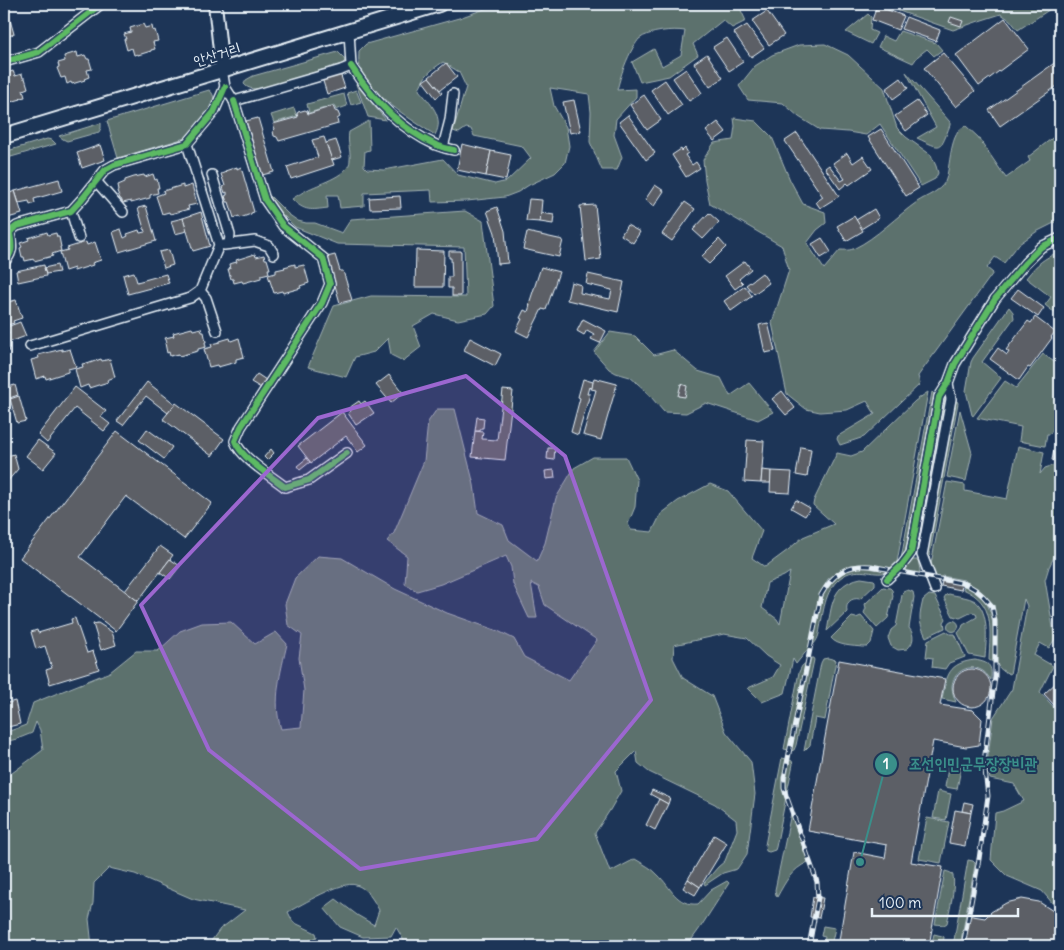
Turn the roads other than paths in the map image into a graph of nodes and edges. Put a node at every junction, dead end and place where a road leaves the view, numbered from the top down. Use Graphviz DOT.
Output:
graph roads {
  1 [pos="101,4"];
  2 [pos="215,4"];
  3 [pos="439,4"];
  4 [pos="349,30"];
  5 [pos="4,62"];
  6 [pos="351,66"];
  7 [pos="222,69"];
  8 [pos="225,88"];
  9 [pos="453,94"];
  10 [pos="234,101"];
  11 [pos="4,136"];
  12 [pos="187,144"];
  13 [pos="443,147"];
  14 [pos="454,150"];
  15 [pos="212,175"];
  16 [pos="96,180"];
  17 [pos="71,211"];
  18 [pos="123,212"];
  19 [pos="79,238"];
  20 [pos="1060,238"];
  21 [pos="229,244"];
  22 [pos="219,245"];
  23 [pos="274,254"];
  24 [pos="4,262"];
  25 [pos="200,291"];
  26 [pos="217,331"];
  27 [pos="30,346"];
  28 [pos="948,383"];
  29 [pos="347,454"];
  30 [pos="911,554"];
  31 [pos="922,555"];
  32 [pos="887,579"];
  33 [pos="935,589"];
  1 -- 5 [label="street"];
  2 -- 7 [label="street"];
  3 -- 4 [label="main road, 안산거리"];
  4 -- 6 [label="street"];
  4 -- 7 [label="main road, 안산거리"];
  6 -- 10 [label="street"];
  6 -- 13 [label="street"];
  7 -- 8 [label="street"];
  7 -- 11 [label="main road, 안산거리"];
  8 -- 10 [label="street"];
  8 -- 12 [label="street"];
  9 -- 13 [label="street"];
  10 -- 29 [label="street"];
  12 -- 16 [label="street"];
  12 -- 22 [label="street"];
  13 -- 14 [label="street"];
  15 -- 21 [label="street"];
  16 -- 17 [label="street"];
  16 -- 18 [label="street"];
  17 -- 19 [label="street"];
  17 -- 24 [label="street"];
  20 -- 28 [label="street"];
  21 -- 22 [label="street"];
  21 -- 23 [label="street"];
  22 -- 25 [label="street"];
  25 -- 26 [label="street"];
  25 -- 27 [label="street"];
  28 -- 30 [label="street"];
  28 -- 31 [label="street"];
  30 -- 31 [label="street"];
  30 -- 32 [label="street"];
  31 -- 33 [label="street"];
}
